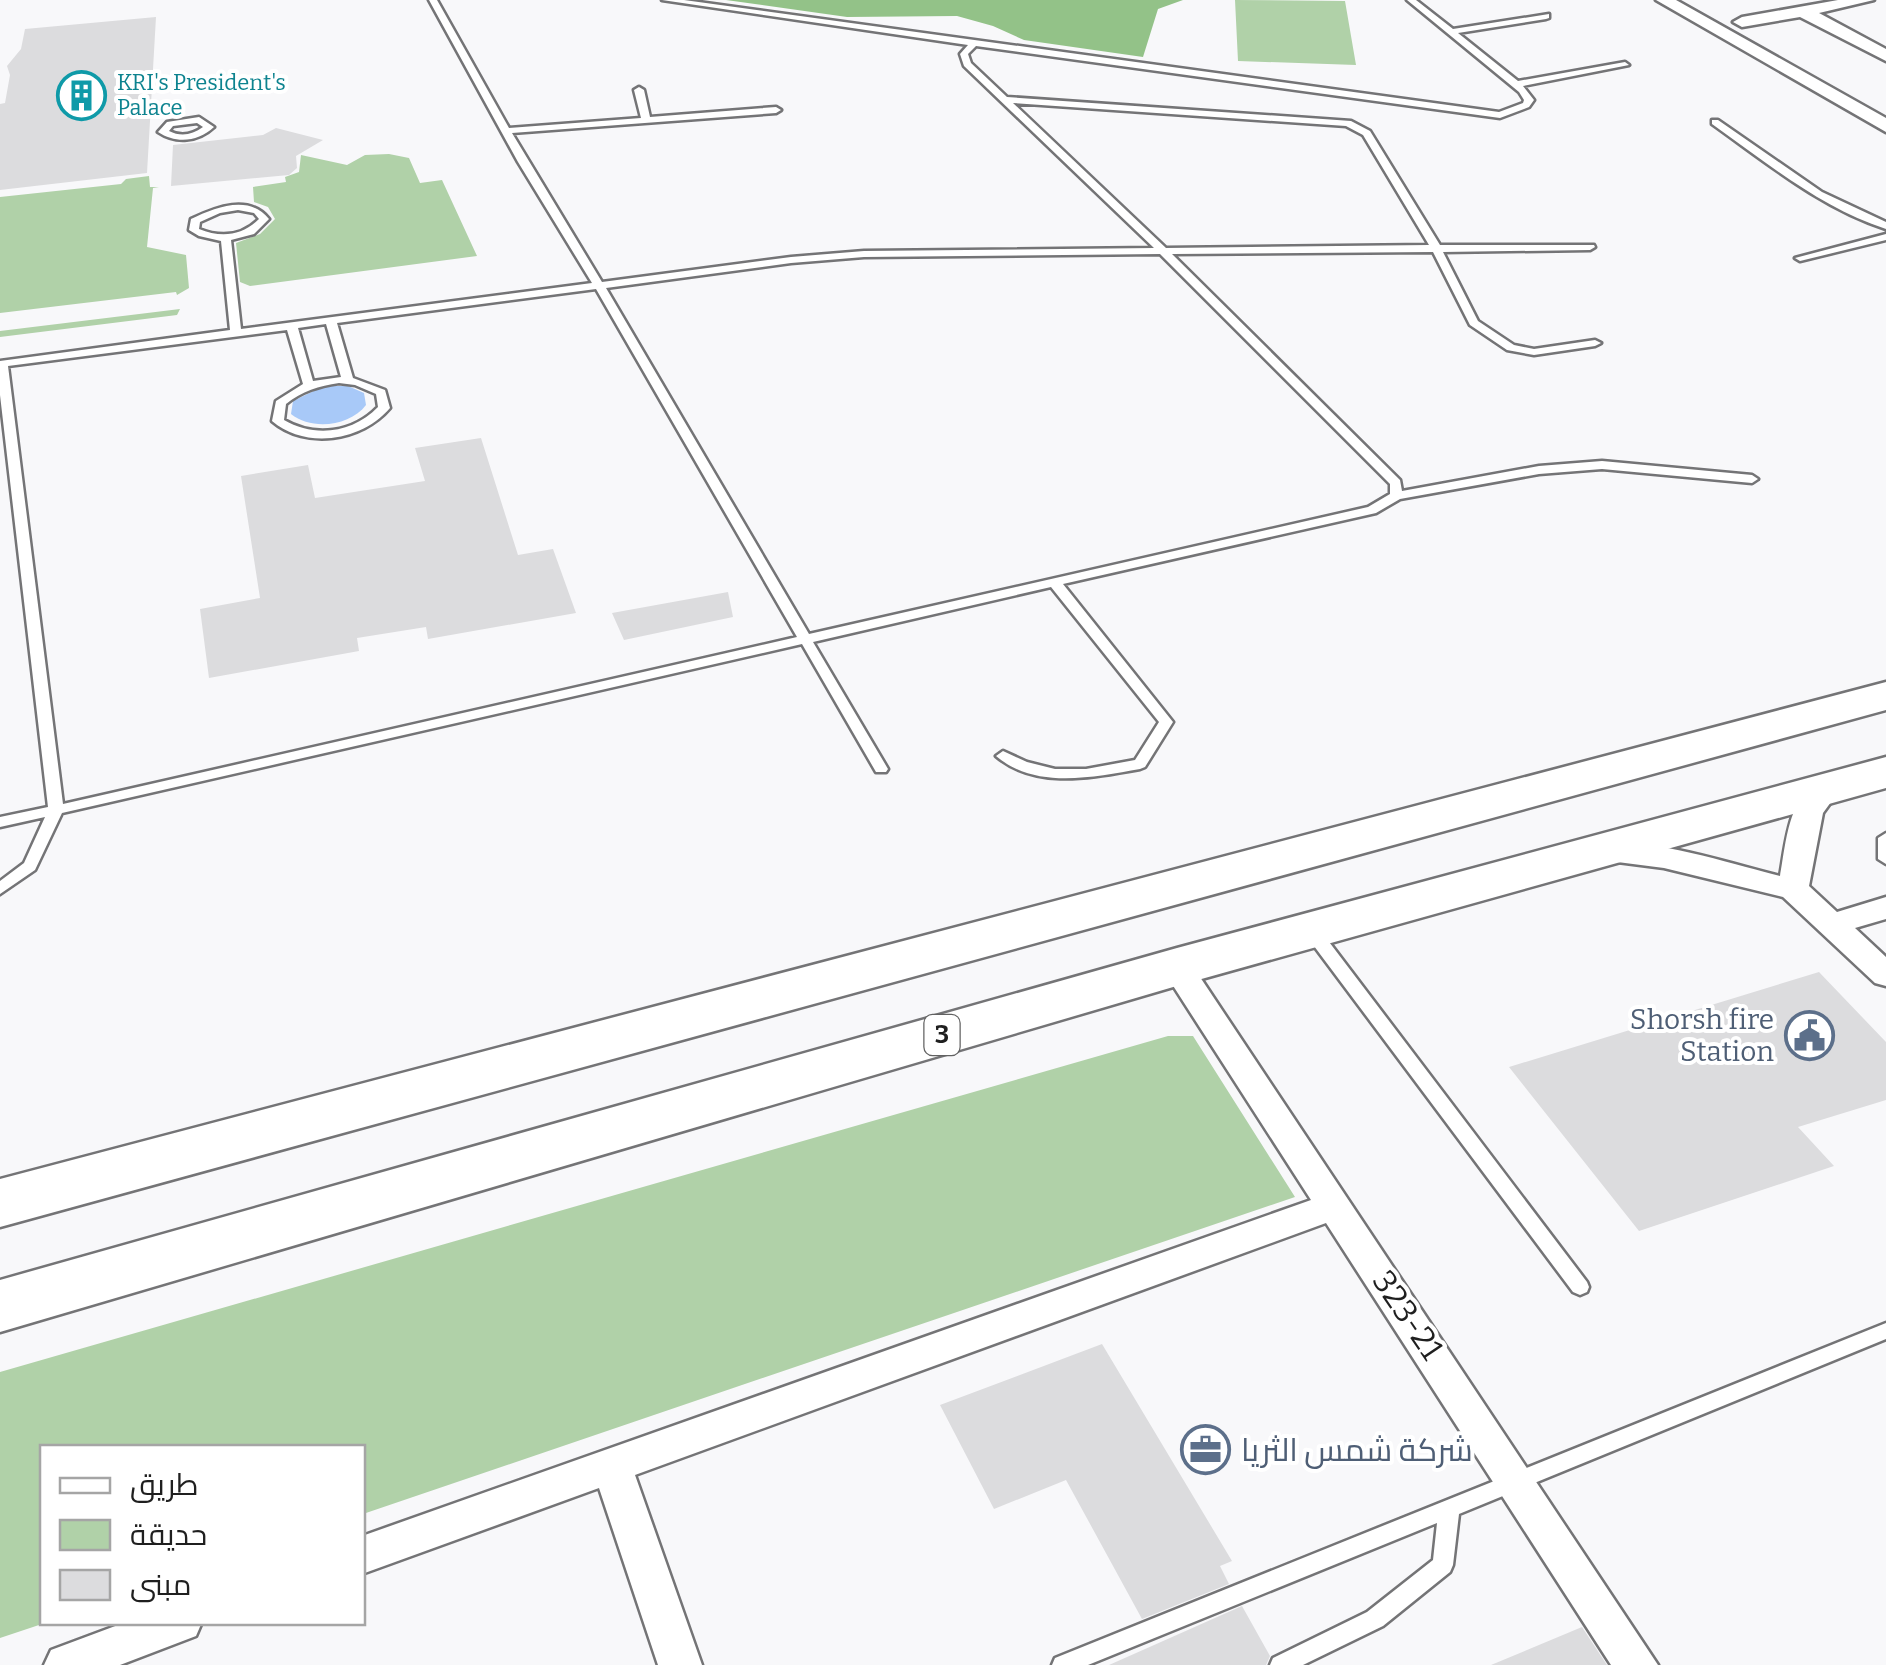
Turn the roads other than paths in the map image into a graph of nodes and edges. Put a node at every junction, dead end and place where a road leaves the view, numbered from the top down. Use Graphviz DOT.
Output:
graph roads {
  1 [pos="432,0"];
  2 [pos="666,0"];
  3 [pos="1411,0"];
  4 [pos="1664,0"];
  5 [pos="1866,0"];
  6 [pos="1802,12"];
  7 [pos="1546,16"];
  8 [pos="1742,22"];
  9 [pos="1451,32"];
  10 [pos="974,43"];
  11 [pos="1886,56"];
  12 [pos="1625,66"];
  13 [pos="1516,84"];
  14 [pos="639,90"];
  15 [pos="1005,100"];
  16 [pos="776,110"];
  17 [pos="646,119"];
  18 [pos="1714,122"];
  19 [pos="1886,126"];
  20 [pos="506,130"];
  21 [pos="1886,226"];
  22 [pos="1886,237"];
  23 [pos="226,238"];
  24 [pos="1590,247"];
  25 [pos="1436,248"];
  26 [pos="1163,251"];
  27 [pos="1800,258"];
  28 [pos="600,285"];
  29 [pos="331,322"];
  30 [pos="292,326"];
  31 [pos="236,333"];
  32 [pos="1595,343"];
  33 [pos="1,364"];
  34 [pos="348,380"];
  35 [pos="309,386"];
  36 [pos="1752,479"];
  37 [pos="1396,496"];
  38 [pos="1054,582"];
  39 [pos="803,639"];
  40 [pos="1886,696"];
  41 [pos="1003,756"];
  42 [pos="880,769"];
  43 [pos="1883,777"];
  44 [pos="1824,791"];
  45 [pos="56,810"];
  46 [pos="0,822"];
  47 [pos="1886,838"];
  48 [pos="1605,852"];
  49 [pos="1886,859"];
  50 [pos="0,889"];
  51 [pos="1793,889"];
  52 [pos="1886,908"];
  53 [pos="1833,924"];
  54 [pos="1311,930"];
  55 [pos="1178,967"];
  56 [pos="1886,975"];
  57 [pos="0,1203"];
  58 [pos="1334,1206"];
  59 [pos="1580,1287"];
  60 [pos="0,1306"];
  61 [pos="1886,1331"];
  62 [pos="612,1463"];
  63 [pos="1515,1481"];
  64 [pos="1450,1508"];
  65 [pos="365,1554"];
  66 [pos="173,1625"];
  67 [pos="66,1665"];
  68 [pos="680,1665"];
  69 [pos="1064,1665"];
  70 [pos="1281,1665"];
  71 [pos="1636,1665"];
  1 -- 20 [label="lane"];
  2 -- 10 [label="lane"];
  3 -- 9 [label="lane"];
  4 -- 19 [label="street"];
  5 -- 6 [label="street"];
  6 -- 8 [label="street"];
  6 -- 11 [label="street"];
  7 -- 9 [label="lane"];
  9 -- 13 [label="lane"];
  10 -- 13 [label="lane"];
  10 -- 15 [label="lane"];
  12 -- 13 [label="lane"];
  14 -- 17 [label="lane"];
  15 -- 25 [label="lane"];
  15 -- 26 [label="lane"];
  16 -- 17 [label="lane"];
  17 -- 20 [label="lane"];
  18 -- 21 [label="lane"];
  20 -- 28 [label="lane"];
  22 -- 27 [label="lane"];
  23 -- 23 [label="lane"];
  23 -- 31 [label="lane"];
  24 -- 25 [label="lane"];
  25 -- 26 [label="lane"];
  25 -- 32 [label="lane"];
  26 -- 28 [label="lane"];
  26 -- 37 [label="lane"];
  28 -- 29 [label="lane"];
  28 -- 39 [label="lane"];
  29 -- 30 [label="lane"];
  29 -- 34 [label="lane"];
  30 -- 31 [label="lane"];
  30 -- 35 [label="lane"];
  31 -- 33 [label="lane"];
  33 -- 45 [label="lane"];
  34 -- 35 [label="lane"];
  34 -- 35 [label="lane"];
  36 -- 37 [label="lane"];
  37 -- 38 [label="lane"];
  38 -- 39 [label="lane"];
  38 -- 41 [label="lane"];
  39 -- 42 [label="lane"];
  39 -- 45 [label="lane"];
  40 -- 57 [label="highway"];
  43 -- 44 [label="highway, 3"];
  44 -- 48 [label="highway, 3"];
  44 -- 51 [label="street"];
  45 -- 46 [label="lane"];
  45 -- 50 [label="lane"];
  47 -- 49 [label="lane"];
  48 -- 51 [label="street"];
  48 -- 54 [label="highway, 3"];
  51 -- 53 [label="street"];
  52 -- 53 [label="street"];
  53 -- 56 [label="street"];
  54 -- 55 [label="highway, 3"];
  54 -- 59 [label="lane"];
  55 -- 58 [label="street, 323-21"];
  55 -- 60 [label="highway, 3"];
  58 -- 62 [label="street"];
  58 -- 63 [label="street, 323-21"];
  61 -- 63 [label="lane"];
  62 -- 65 [label="street"];
  62 -- 68 [label="street"];
  63 -- 64 [label="lane"];
  63 -- 71 [label="street, 323-21"];
  64 -- 69 [label="lane"];
  64 -- 70 [label="lane"];
  66 -- 67 [label="street"];
}
